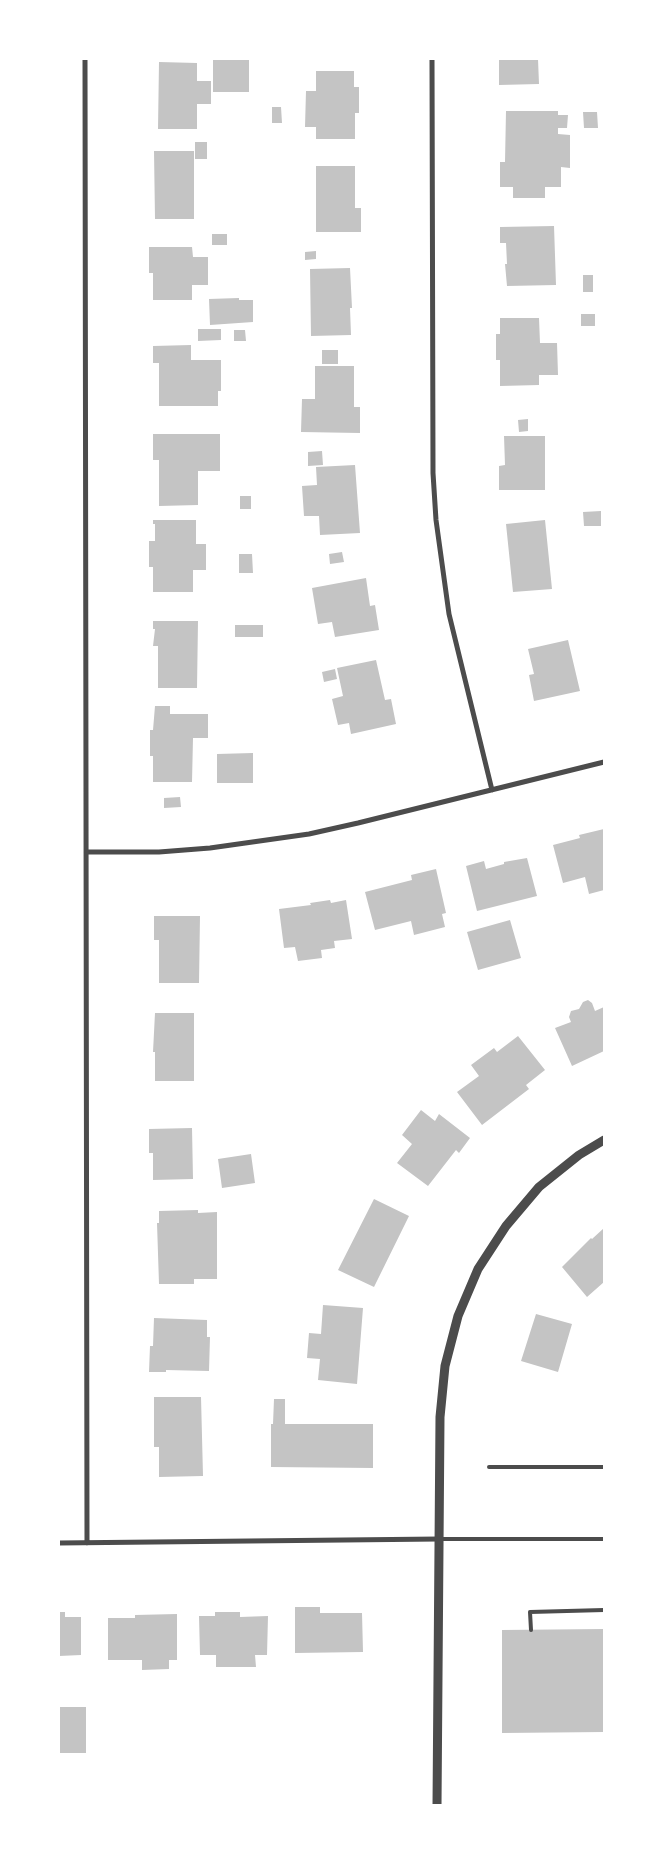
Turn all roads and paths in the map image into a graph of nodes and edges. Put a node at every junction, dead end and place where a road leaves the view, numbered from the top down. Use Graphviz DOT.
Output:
graph roads {
  1 [pos="85,59"];
  2 [pos="432,59"];
  3 [pos="604,762"];
  4 [pos="492,790"];
  5 [pos="86,852"];
  6 [pos="604,1140"];
  7 [pos="489,1467"];
  8 [pos="604,1467"];
  9 [pos="439,1539"];
  10 [pos="604,1539"];
  11 [pos="59,1543"];
  12 [pos="87,1543"];
  13 [pos="604,1610"];
  14 [pos="531,1630"];
  15 [pos="437,1805"];
  1 -- 5 [label="street"];
  2 -- 4 [label="street"];
  3 -- 4 [label="street"];
  4 -- 5 [label="street"];
  5 -- 12 [label="street"];
  6 -- 9 [label="street"];
  7 -- 8 [label="lane"];
  9 -- 10 [label="lane"];
  9 -- 12 [label="street"];
  9 -- 15 [label="street"];
  11 -- 12 [label="street"];
  13 -- 14 [label="lane"];
}
